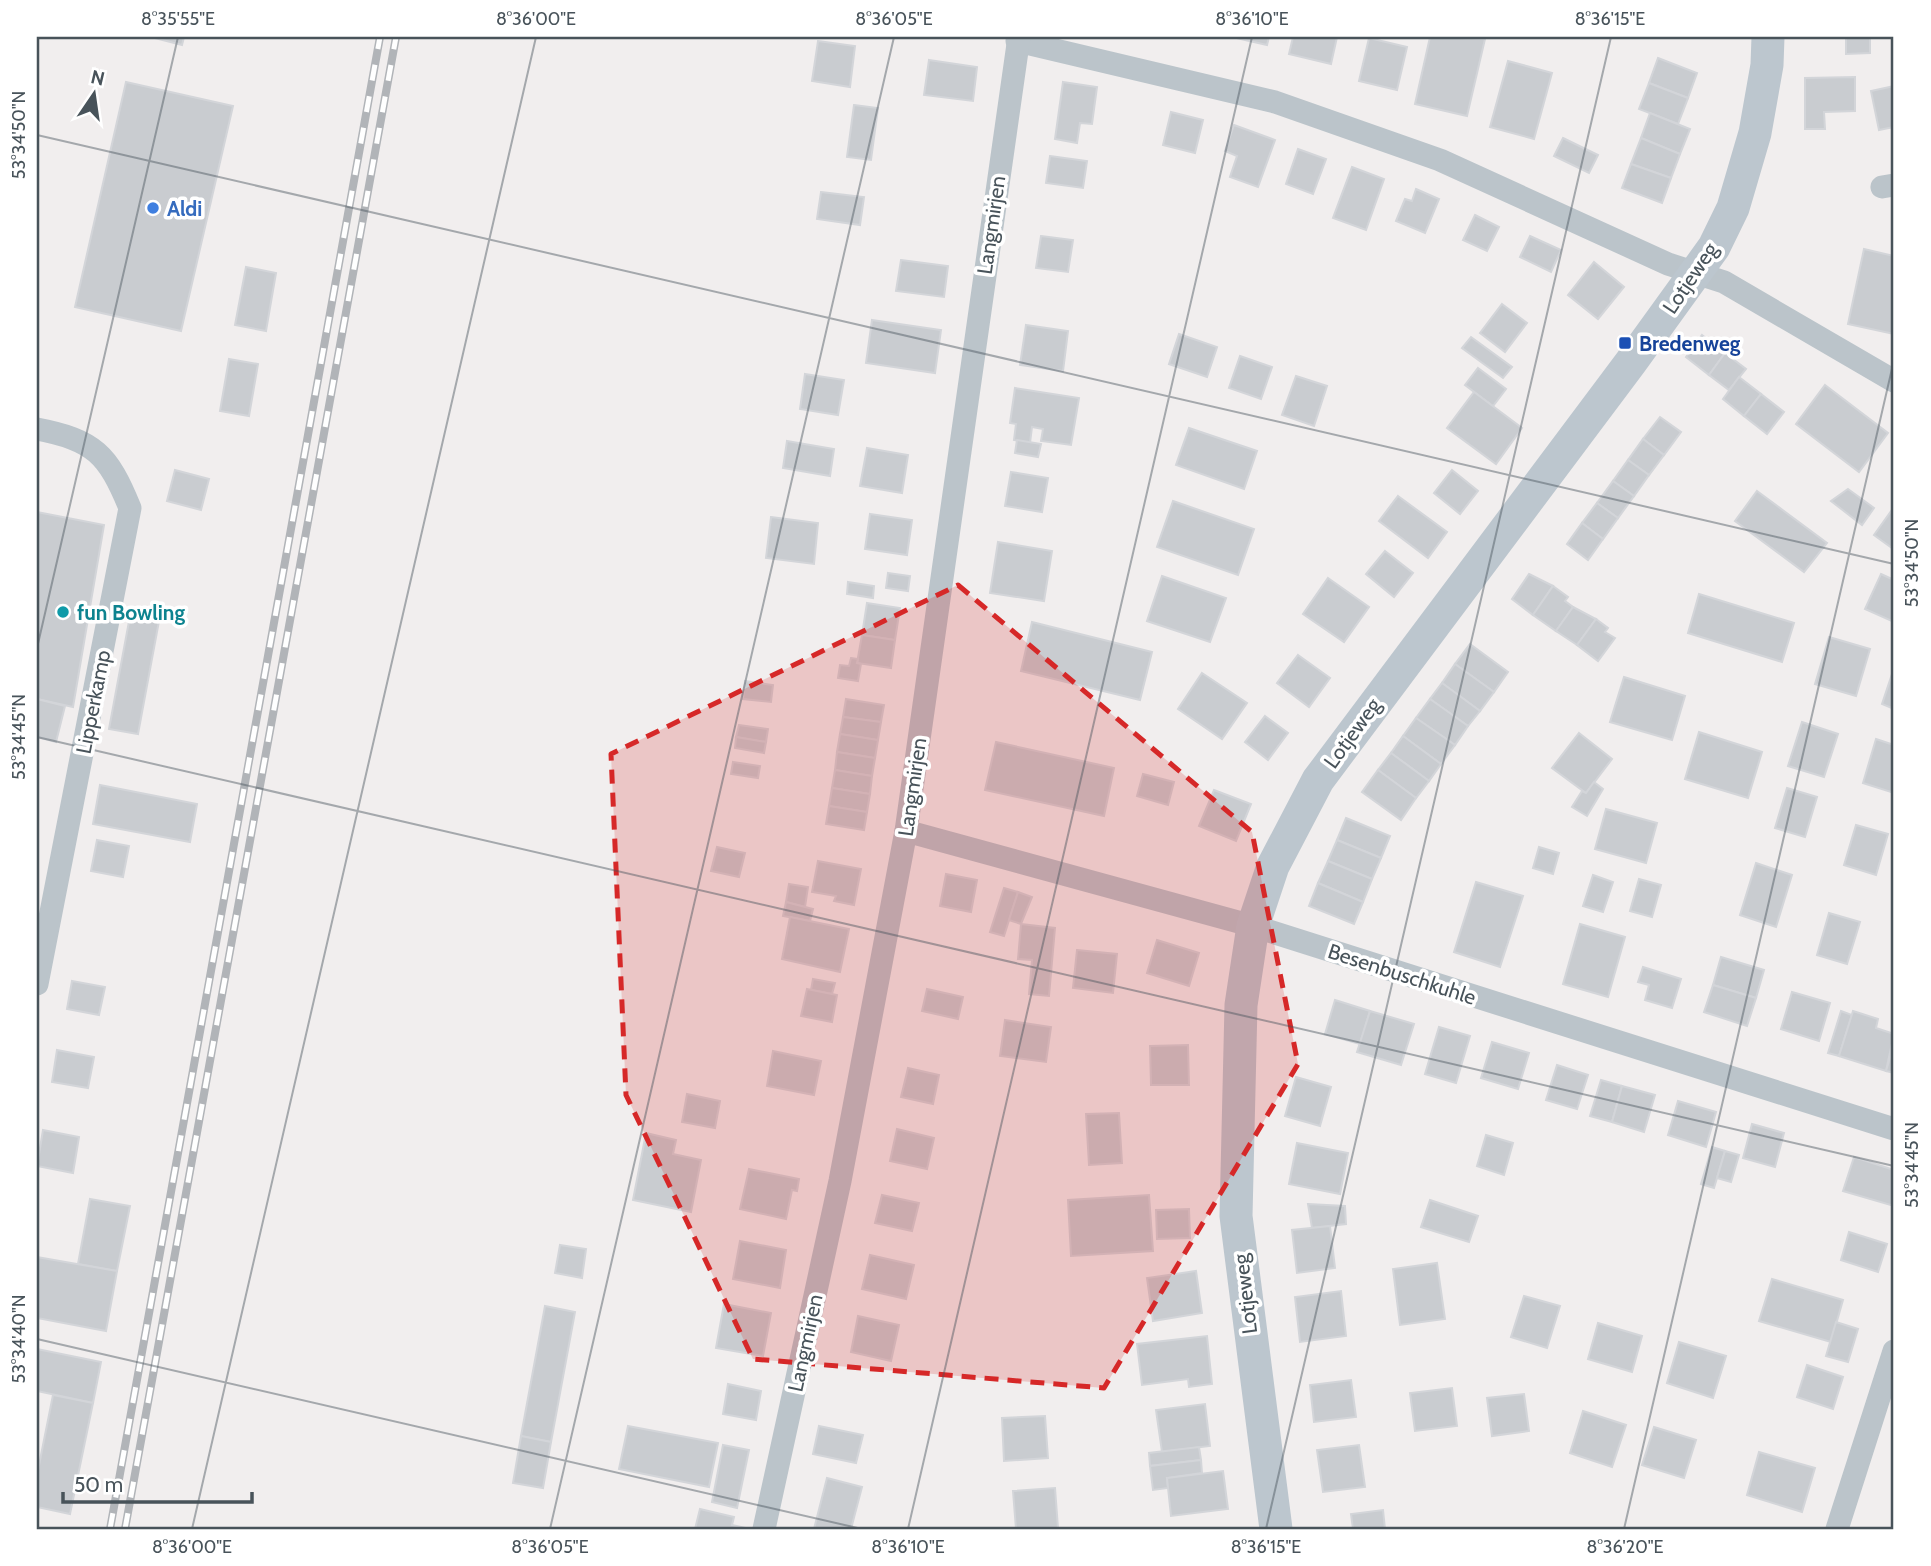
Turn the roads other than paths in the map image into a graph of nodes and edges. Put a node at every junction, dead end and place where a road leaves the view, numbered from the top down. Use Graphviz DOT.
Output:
graph roads {
  1 [pos="1768,37"];
  2 [pos="1018,39"];
  3 [pos="1697,273"];
  4 [pos="1894,381"];
  5 [pos="37,429"];
  6 [pos="906,831"];
  7 [pos="1254,926"];
  8 [pos="37,984"];
  9 [pos="1894,1129"];
  10 [pos="1894,1351"];
  11 [pos="764,1529"];
  12 [pos="1276,1529"];
  13 [pos="1838,1529"];
  1 -- 3 [label="street, Lotjeweg"];
  2 -- 3 [label="street"];
  2 -- 6 [label="street, Langmirjen"];
  3 -- 4 [label="street"];
  3 -- 7 [label="street, Lotjeweg"];
  5 -- 8 [label="street, Lipperkamp"];
  6 -- 7 [label="street, Besenbuschkuhle"];
  6 -- 11 [label="street, Langmirjen"];
  7 -- 9 [label="street, Besenbuschkuhle"];
  7 -- 12 [label="street, Lotjeweg"];
  10 -- 13 [label="street"];
}
